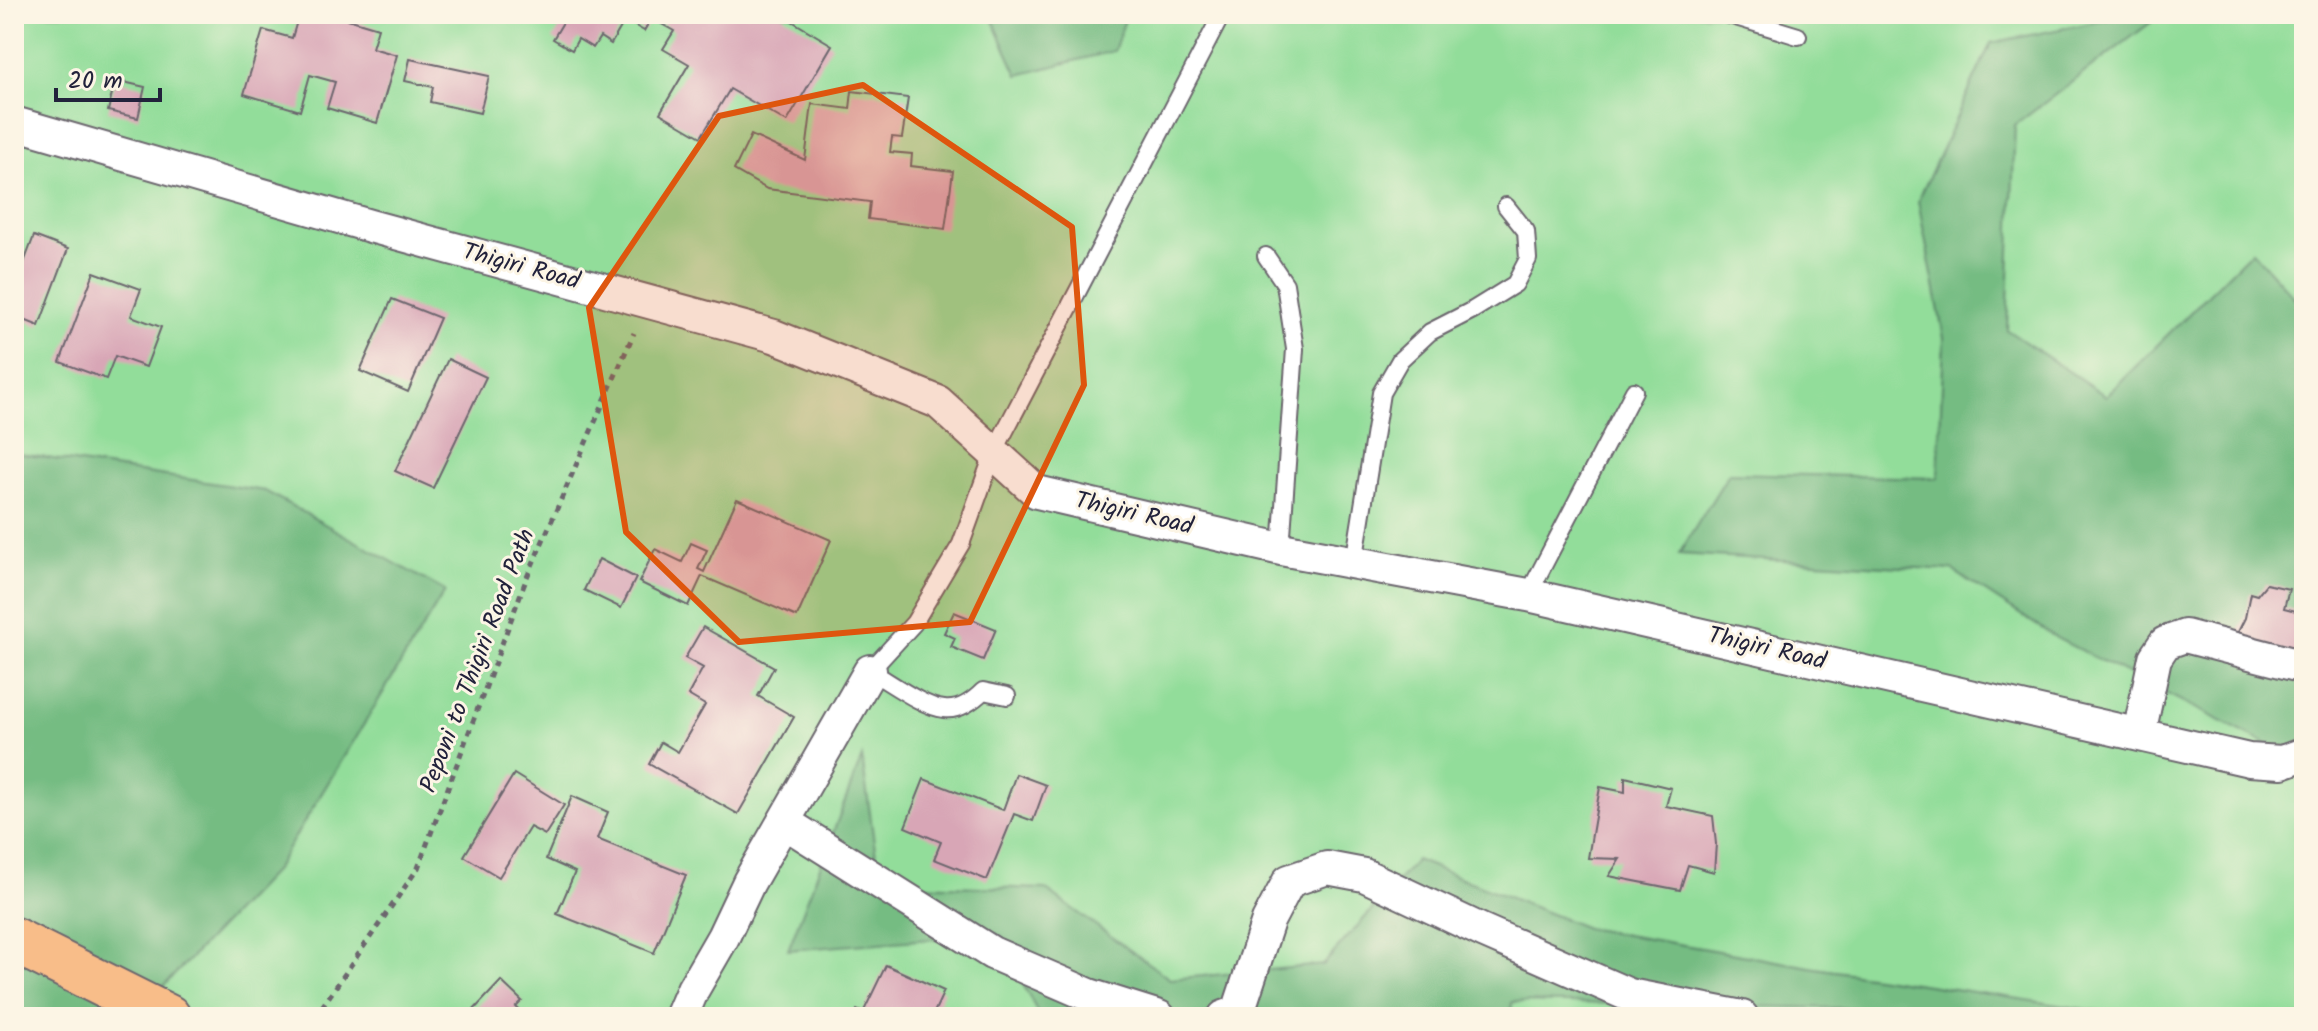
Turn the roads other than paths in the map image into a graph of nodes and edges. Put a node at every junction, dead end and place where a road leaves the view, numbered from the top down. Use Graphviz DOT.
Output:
graph roads {
  1 [pos="1222,14"];
  2 [pos="1726,14"];
  3 [pos="1798,36"];
  4 [pos="14,123"];
  5 [pos="1506,206"];
  6 [pos="1266,256"];
  7 [pos="1634,391"];
  8 [pos="994,452"];
  9 [pos="1281,549"];
  10 [pos="1354,563"];
  11 [pos="1528,595"];
  12 [pos="2304,667"];
  13 [pos="870,671"];
  14 [pos="1007,696"];
  15 [pos="2139,734"];
  16 [pos="2304,754"];
  17 [pos="784,822"];
  18 [pos="14,940"];
  19 [pos="168,1017"];
  20 [pos="681,1017"];
  21 [pos="1159,1017"];
  22 [pos="1224,1017"];
  23 [pos="1742,1017"];
  1 -- 8 [label="lane"];
  2 -- 3 [label="lane"];
  4 -- 8 [label="street, Thigiri Road"];
  5 -- 10 [label="lane"];
  6 -- 9 [label="lane"];
  7 -- 11 [label="lane"];
  8 -- 9 [label="street, Thigiri Road"];
  8 -- 13 [label="lane"];
  9 -- 10 [label="street, Thigiri Road"];
  10 -- 11 [label="street, Thigiri Road"];
  11 -- 15 [label="street, Thigiri Road"];
  12 -- 15 [label="street"];
  13 -- 14 [label="lane"];
  13 -- 17 [label="street"];
  15 -- 16 [label="street, Thigiri Road"];
  17 -- 20 [label="street"];
  17 -- 21 [label="street"];
  18 -- 19 [label="main road"];
  22 -- 23 [label="street"];
}
